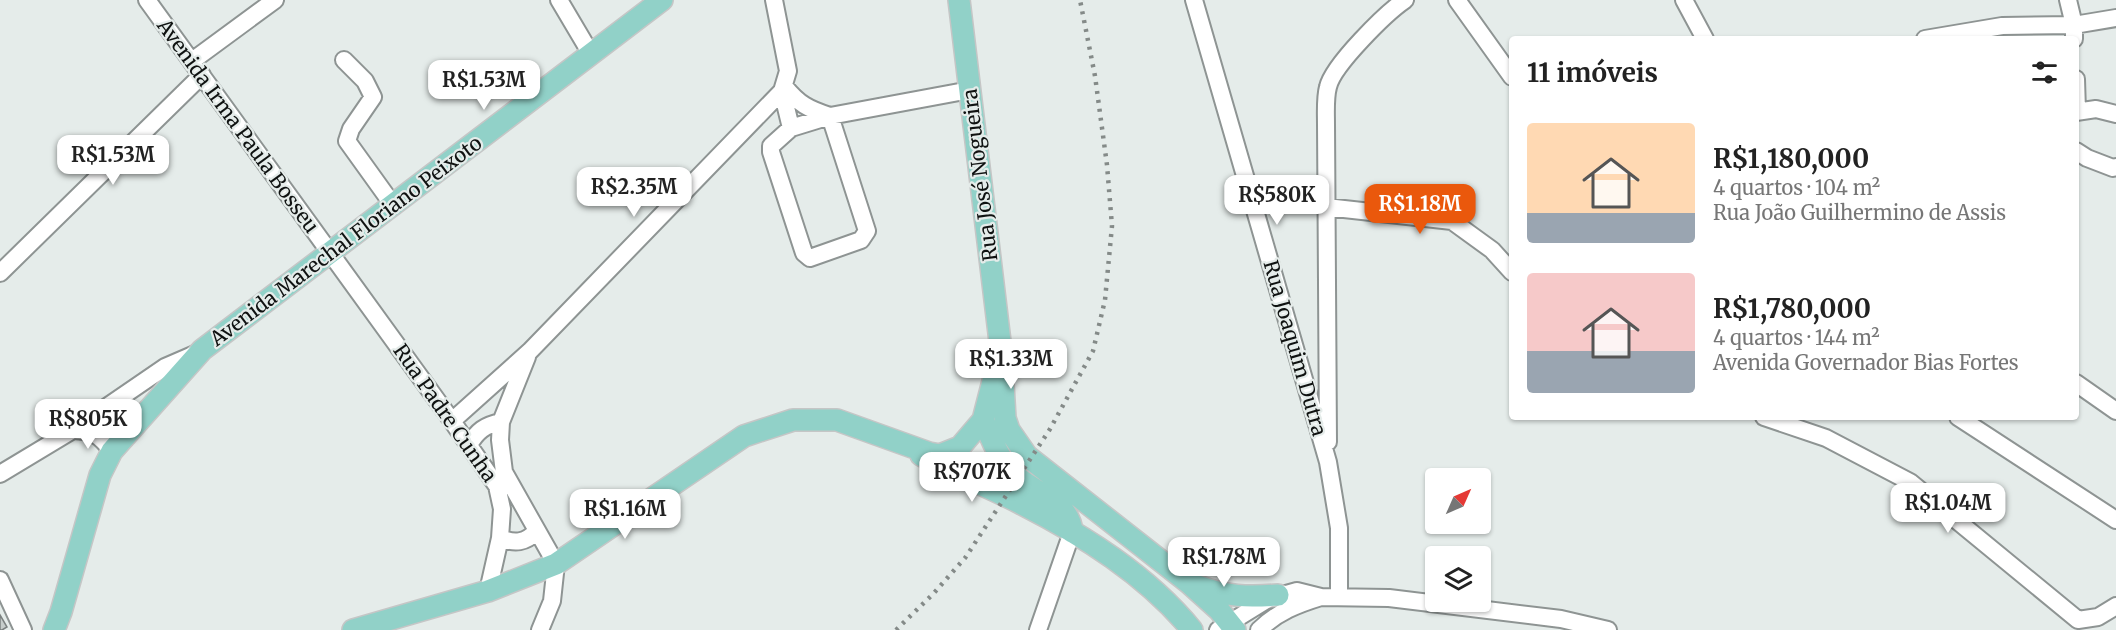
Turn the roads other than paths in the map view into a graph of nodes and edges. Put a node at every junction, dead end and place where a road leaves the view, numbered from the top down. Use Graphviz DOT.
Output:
graph roads {
  1 [pos="147,0"];
  2 [pos="275,0"];
  3 [pos="559,0"];
  4 [pos="662,0"];
  5 [pos="774,0"];
  6 [pos="959,0"];
  7 [pos="1194,0"];
  8 [pos="1405,0"];
  9 [pos="1457,0"];
  10 [pos="1684,0"];
  11 [pos="2068,0"];
  12 [pos="2116,18"];
  13 [pos="2074,32"];
  14 [pos="1703,36"];
  15 [pos="1943,36"];
  16 [pos="591,54"];
  17 [pos="344,60"];
  18 [pos="197,68"];
  19 [pos="1509,72"];
  20 [pos="783,89"];
  21 [pos="970,90"];
  22 [pos="2079,112"];
  23 [pos="2116,114"];
  24 [pos="830,116"];
  25 [pos="792,128"];
  26 [pos="2079,153"];
  27 [pos="2115,169"];
  28 [pos="393,205"];
  29 [pos="1326,207"];
  30 [pos="330,253"];
  31 [pos="1509,269"];
  32 [pos="0,273"];
  33 [pos="202,350"];
  34 [pos="1001,350"];
  35 [pos="530,351"];
  36 [pos="2079,385"];
  37 [pos="2116,411"];
  38 [pos="983,420"];
  39 [pos="1773,420"];
  40 [pos="1963,420"];
  41 [pos="452,421"];
  42 [pos="501,422"];
  43 [pos="74,430"];
  44 [pos="891,440"];
  45 [pos="469,445"];
  46 [pos="112,451"];
  47 [pos="1328,462"];
  48 [pos="0,474"];
  49 [pos="2116,520"];
  50 [pos="537,531"];
  51 [pos="1072,532"];
  52 [pos="500,538"];
  53 [pos="556,564"];
  54 [pos="0,580"];
  55 [pos="1189,583"];
  56 [pos="488,591"];
  57 [pos="1278,595"];
  58 [pos="1339,596"];
  59 [pos="1321,597"];
  60 [pos="2116,606"];
  61 [pos="57,626"];
  62 [pos="1227,628"];
  63 [pos="23,630"];
  64 [pos="353,630"];
  65 [pos="540,630"];
  66 [pos="1038,630"];
  67 [pos="1192,630"];
  68 [pos="1259,630"];
  69 [pos="1608,630"];
  1 -- 18 [label="street, Avenida Irma Paula Bosseu"];
  2 -- 18 [label="street"];
  3 -- 16 [label="street"];
  4 -- 16 [label="main road, Avenida Marechal Floriano Peixoto"];
  5 -- 20 [label="street"];
  6 -- 21 [label="main road, Rua José Nogueira"];
  7 -- 47 [label="street, Rua Joaquim Dutra"];
  8 -- 29 [label="street"];
  9 -- 19 [label="street"];
  10 -- 14 [label="street"];
  11 -- 13 [label="street"];
  12 -- 13 [label="street"];
  13 -- 15 [label="street"];
  16 -- 28 [label="main road, Avenida Marechal Floriano Peixoto"];
  17 -- 28 [label="street"];
  18 -- 30 [label="street, Avenida Irma Paula Bosseu"];
  18 -- 32 [label="street"];
  20 -- 24 [label="street"];
  20 -- 25 [label="street"];
  20 -- 35 [label="street"];
  21 -- 24 [label="street"];
  21 -- 34 [label="main road, Rua José Nogueira"];
  22 -- 23 [label="street"];
  24 -- 25 [label="street"];
  24 -- 25 [label="street"];
  26 -- 27 [label="street"];
  28 -- 30 [label="main road, Avenida Marechal Floriano Peixoto"];
  29 -- 31 [label="street"];
  29 -- 47 [label="street"];
  30 -- 33 [label="main road, Avenida Marechal Floriano Peixoto"];
  30 -- 41 [label="street, Rua Padre Cunha"];
  33 -- 43 [label="street, Avenida Marechal Floriano Peixoto"];
  33 -- 46 [label="main road, Avenida Marechal Floriano Peixoto"];
  34 -- 38 [label="main road"];
  34 -- 55 [label="main road, Rua José Nogueira"];
  35 -- 41 [label="street"];
  35 -- 42 [label="street"];
  36 -- 37 [label="street"];
  38 -- 44 [label="main road"];
  38 -- 51 [label="main road"];
  39 -- 60 [label="street"];
  40 -- 49 [label="street"];
  41 -- 45 [label="street, Rua Padre Cunha"];
  42 -- 45 [label="street"];
  42 -- 50 [label="street"];
  43 -- 46 [label="street"];
  43 -- 48 [label="street, Avenida Marechal Floriano Peixoto"];
  44 -- 51 [label="main road"];
  44 -- 53 [label="main road"];
  45 -- 52 [label="street, Rua Padre Cunha"];
  46 -- 61 [label="main road, Avenida Marechal Floriano Peixoto"];
  47 -- 58 [label="street, Rua Joaquim Dutra"];
  50 -- 52 [label="street"];
  50 -- 53 [label="street"];
  51 -- 66 [label="street"];
  51 -- 67 [label="main road"];
  52 -- 56 [label="street, Rua Padre Cunha"];
  53 -- 56 [label="main road"];
  53 -- 65 [label="street"];
  54 -- 63 [label="street"];
  55 -- 57 [label="main road"];
  55 -- 62 [label="main road, Rua José Nogueira"];
  56 -- 64 [label="main road"];
  57 -- 59 [label="street"];
  57 -- 62 [label="street"];
  58 -- 59 [label="street"];
  58 -- 69 [label="street"];
  59 -- 68 [label="street"];
}
